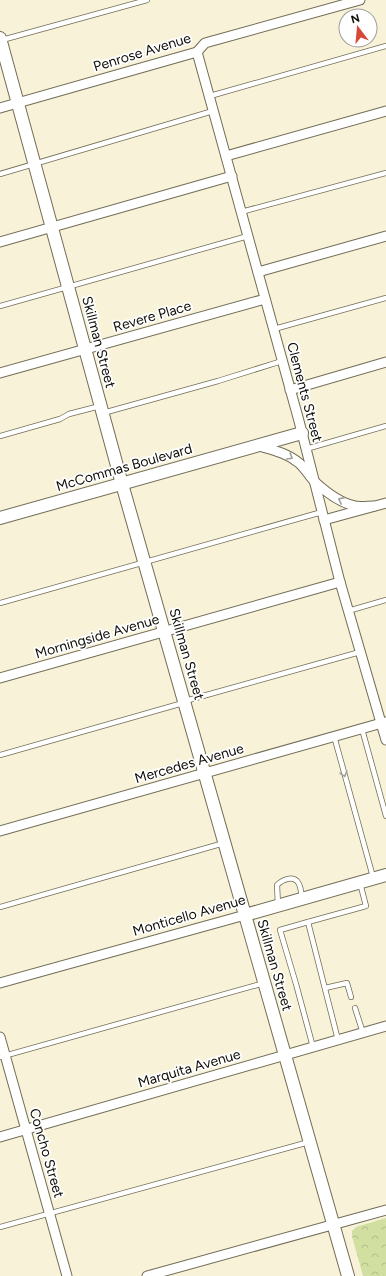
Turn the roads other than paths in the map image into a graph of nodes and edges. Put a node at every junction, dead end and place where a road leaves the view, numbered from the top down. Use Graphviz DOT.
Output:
graph roads {
  1 [pos="147,0"];
  2 [pos="360,0"];
  3 [pos="0,40"];
  4 [pos="386,46"];
  5 [pos="198,52"];
  6 [pos="210,96"];
  7 [pos="18,103"];
  8 [pos="0,108"];
  9 [pos="214,111"];
  10 [pos="386,111"];
  11 [pos="226,156"];
  12 [pos="35,164"];
  13 [pos="386,173"];
  14 [pos="0,174"];
  15 [pos="232,176"];
  16 [pos="241,212"];
  17 [pos="52,227"];
  18 [pos="248,236"];
  19 [pos="386,236"];
  20 [pos="0,242"];
  21 [pos="258,272"];
  22 [pos="69,287"];
  23 [pos="386,298"];
  24 [pos="265,299"];
  25 [pos="0,306"];
  26 [pos="274,329"];
  27 [pos="86,349"];
  28 [pos="282,361"];
  29 [pos="386,362"];
  30 [pos="0,373"];
  31 [pos="290,390"];
  32 [pos="102,409"];
  33 [pos="386,426"];
  34 [pos="302,433"];
  35 [pos="0,436"];
  36 [pos="257,445"];
  37 [pos="306,449"];
  38 [pos="314,481"];
  39 [pos="122,484"];
  40 [pos="386,503"];
  41 [pos="374,506"];
  42 [pos="323,516"];
  43 [pos="0,518"];
  44 [pos="145,562"];
  45 [pos="340,582"];
  46 [pos="386,600"];
  47 [pos="0,603"];
  48 [pos="348,611"];
  49 [pos="165,632"];
  50 [pos="361,652"];
  51 [pos="0,678"];
  52 [pos="185,702"];
  53 [pos="383,722"];
  54 [pos="362,728"];
  55 [pos="334,736"];
  56 [pos="386,740"];
  57 [pos="0,755"];
  58 [pos="205,772"];
  59 [pos="386,816"];
  60 [pos="0,831"];
  61 [pos="225,843"];
  62 [pos="386,875"];
  63 [pos="373,878"];
  64 [pos="360,882"];
  65 [pos="303,898"];
  66 [pos="278,905"];
  67 [pos="0,907"];
  68 [pos="245,915"];
  69 [pos="308,922"];
  70 [pos="0,983"];
  71 [pos="265,983"];
  72 [pos="325,988"];
  73 [pos="351,997"];
  74 [pos="355,1008"];
  75 [pos="386,1026"];
  76 [pos="363,1033"];
  77 [pos="0,1037"];
  78 [pos="338,1040"];
  79 [pos="313,1047"];
  80 [pos="285,1055"];
  81 [pos="3,1057"];
  82 [pos="27,1130"];
  83 [pos="0,1137"];
  84 [pos="310,1142"];
  85 [pos="386,1210"];
  86 [pos="50,1213"];
  87 [pos="334,1224"];
  88 [pos="0,1227"];
  89 [pos="67,1276"];
  90 [pos="147,1276"];
  91 [pos="348,1276"];
  1 -- 3 [label="lane"];
  2 -- 5 [label="street, Penrose Avenue"];
  3 -- 7 [label="main road, Skillman Street"];
  4 -- 6 [label="lane"];
  5 -- 6 [label="street, Clements Street"];
  5 -- 7 [label="street, Penrose Avenue"];
  6 -- 9 [label="street, Clements Street"];
  7 -- 8 [label="street, Penrose Avenue"];
  7 -- 12 [label="main road, Skillman Street"];
  9 -- 11 [label="street, Clements Street"];
  9 -- 12 [label="lane"];
  10 -- 11 [label="street"];
  11 -- 15 [label="street, Clements Street"];
  12 -- 14 [label="lane"];
  12 -- 17 [label="main road, Skillman Street"];
  13 -- 16 [label="lane"];
  15 -- 16 [label="street, Clements Street"];
  15 -- 17 [label="street"];
  16 -- 18 [label="street, Clements Street"];
  17 -- 20 [label="street"];
  17 -- 22 [label="main road, Skillman Street"];
  18 -- 21 [label="street, Clements Street"];
  18 -- 22 [label="lane"];
  19 -- 21 [label="street"];
  21 -- 24 [label="street, Clements Street"];
  22 -- 25 [label="lane"];
  22 -- 27 [label="main road, Skillman Street"];
  23 -- 26 [label="lane"];
  24 -- 26 [label="street, Clements Street"];
  24 -- 27 [label="street, Revere Place"];
  26 -- 28 [label="street, Clements Street"];
  27 -- 30 [label="street, Revere Place"];
  27 -- 32 [label="main road, Skillman Street"];
  28 -- 31 [label="street, Clements Street"];
  28 -- 32 [label="lane"];
  29 -- 31 [label="street"];
  31 -- 34 [label="street, Clements Street"];
  32 -- 35 [label="lane"];
  32 -- 39 [label="main road, Skillman Street"];
  33 -- 37 [label="lane"];
  34 -- 36 [label="main road, McCommas Boulevard"];
  34 -- 37 [label="street, Clements Street"];
  36 -- 38 [label="street, one-way"];
  36 -- 39 [label="main road, McCommas Boulevard"];
  37 -- 38 [label="street, Clements Street"];
  41 -- 38 [label="street, one-way"];
  38 -- 42 [label="street, Clements Street"];
  39 -- 43 [label="main road, McCommas Boulevard"];
  39 -- 44 [label="main road, Skillman Street"];
  40 -- 41 [label="street"];
  41 -- 42 [label="street"];
  42 -- 44 [label="lane"];
  42 -- 45 [label="street, Clements Street"];
  44 -- 47 [label="lane"];
  44 -- 49 [label="main road, Skillman Street"];
  45 -- 48 [label="street, Clements Street"];
  45 -- 49 [label="street, Morningside Avenue"];
  46 -- 48 [label="lane"];
  48 -- 50 [label="street, Clements Street"];
  49 -- 51 [label="street, Morningside Avenue"];
  49 -- 52 [label="main road, Skillman Street"];
  50 -- 52 [label="lane"];
  50 -- 53 [label="street, Clements Street"];
  52 -- 57 [label="lane"];
  52 -- 58 [label="main road, Skillman Street"];
  53 -- 54 [label="street, Mercedes Avenue"];
  53 -- 56 [label="street, Clements Street"];
  54 -- 55 [label="street, Mercedes Avenue"];
  54 -- 59 [label="lane"];
  55 -- 58 [label="street, Mercedes Avenue"];
  55 -- 63 [label="lane, one-way"];
  58 -- 60 [label="street, Mercedes Avenue"];
  58 -- 61 [label="main road, Skillman Street"];
  61 -- 67 [label="lane"];
  61 -- 68 [label="main road, Skillman Street"];
  62 -- 63 [label="main road, Monticello Avenue"];
  63 -- 64 [label="main road, Monticello Avenue"];
  64 -- 65 [label="main road, Monticello Avenue"];
  64 -- 69 [label="lane"];
  65 -- 66 [label="main road, Monticello Avenue"];
  65 -- 66 [label="lane"];
  66 -- 68 [label="main road, Monticello Avenue"];
  68 -- 70 [label="street, Monticello Avenue"];
  68 -- 71 [label="main road, Skillman Street"];
  69 -- 72 [label="lane"];
  69 -- 79 [label="lane"];
  71 -- 80 [label="main road, Skillman Street"];
  71 -- 81 [label="lane"];
  72 -- 73 [label="lane"];
  72 -- 78 [label="lane"];
  74 -- 76 [label="lane"];
  75 -- 76 [label="street, Marquita Avenue"];
  76 -- 78 [label="street, Marquita Avenue"];
  77 -- 81 [label="street, Concho Street"];
  78 -- 79 [label="street, Marquita Avenue"];
  79 -- 80 [label="street, Marquita Avenue"];
  80 -- 82 [label="street, Marquita Avenue"];
  80 -- 84 [label="main road, Skillman Street"];
  81 -- 82 [label="street, Concho Street"];
  82 -- 83 [label="street, Marquita Avenue"];
  82 -- 86 [label="street, Concho Street"];
  84 -- 86 [label="lane"];
  84 -- 87 [label="main road, Skillman Street"];
  85 -- 87 [label="street"];
  86 -- 88 [label="lane"];
  86 -- 89 [label="street, Concho Street"];
  87 -- 90 [label="street"];
  87 -- 91 [label="main road, Skillman Street"];
}
